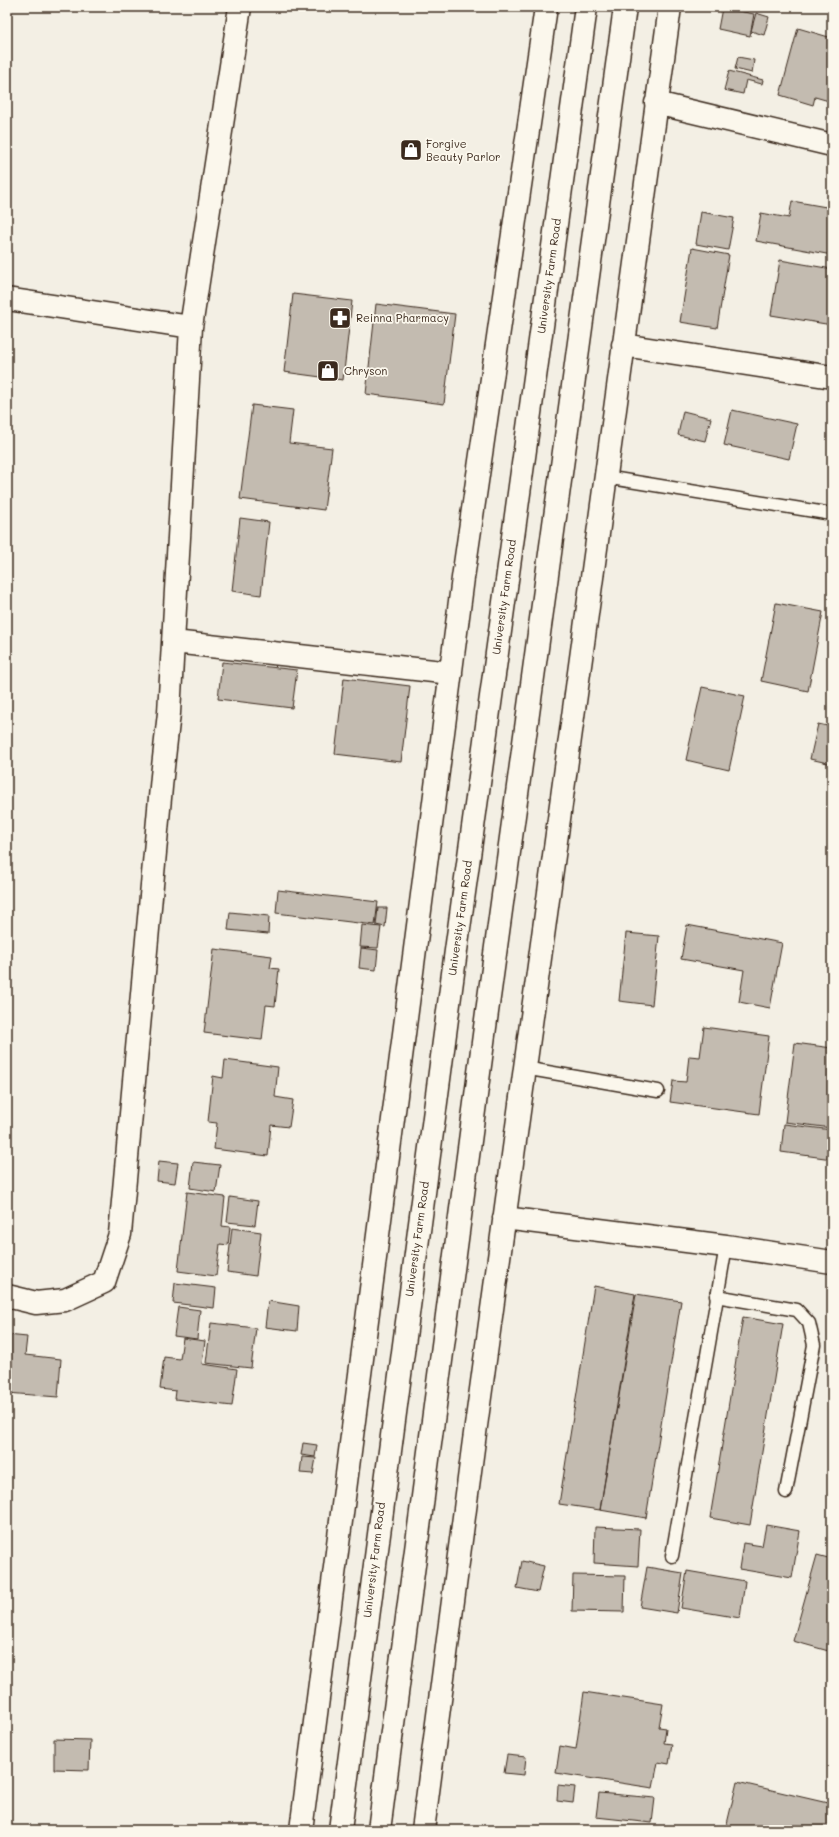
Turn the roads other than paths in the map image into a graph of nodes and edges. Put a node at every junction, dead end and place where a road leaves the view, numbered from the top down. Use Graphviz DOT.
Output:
graph roads {
  1 [pos="240,7"];
  2 [pos="546,7"];
  3 [pos="586,7"];
  4 [pos="625,7"];
  5 [pos="670,7"];
  6 [pos="656,103"];
  7 [pos="832,145"];
  8 [pos="7,299"];
  9 [pos="191,327"];
  10 [pos="623,345"];
  11 [pos="832,377"];
  12 [pos="605,477"];
  13 [pos="832,514"];
  14 [pos="174,642"];
  15 [pos="451,673"];
  16 [pos="524,1068"];
  17 [pos="658,1091"];
  18 [pos="504,1218"];
  19 [pos="726,1246"];
  20 [pos="832,1262"];
  21 [pos="7,1296"];
  22 [pos="716,1296"];
  23 [pos="786,1492"];
  24 [pos="672,1556"];
  25 [pos="301,1830"];
  26 [pos="340,1830"];
  27 [pos="379,1830"];
  28 [pos="423,1830"];
  1 -- 9 [label="street"];
  2 -- 15 [label="street"];
  3 -- 26 [label="street, University Farm Road"];
  4 -- 27 [label="street"];
  5 -- 6 [label="street"];
  6 -- 7 [label="street"];
  6 -- 10 [label="street"];
  8 -- 9 [label="street"];
  9 -- 14 [label="street"];
  10 -- 11 [label="street"];
  10 -- 12 [label="street"];
  12 -- 13 [label="lane"];
  12 -- 16 [label="street"];
  14 -- 15 [label="street"];
  14 -- 21 [label="street"];
  15 -- 25 [label="street"];
  16 -- 17 [label="lane"];
  16 -- 18 [label="street"];
  18 -- 19 [label="street"];
  18 -- 28 [label="street"];
  19 -- 20 [label="street"];
  19 -- 22 [label="lane"];
  22 -- 23 [label="lane"];
  22 -- 24 [label="lane"];
}
